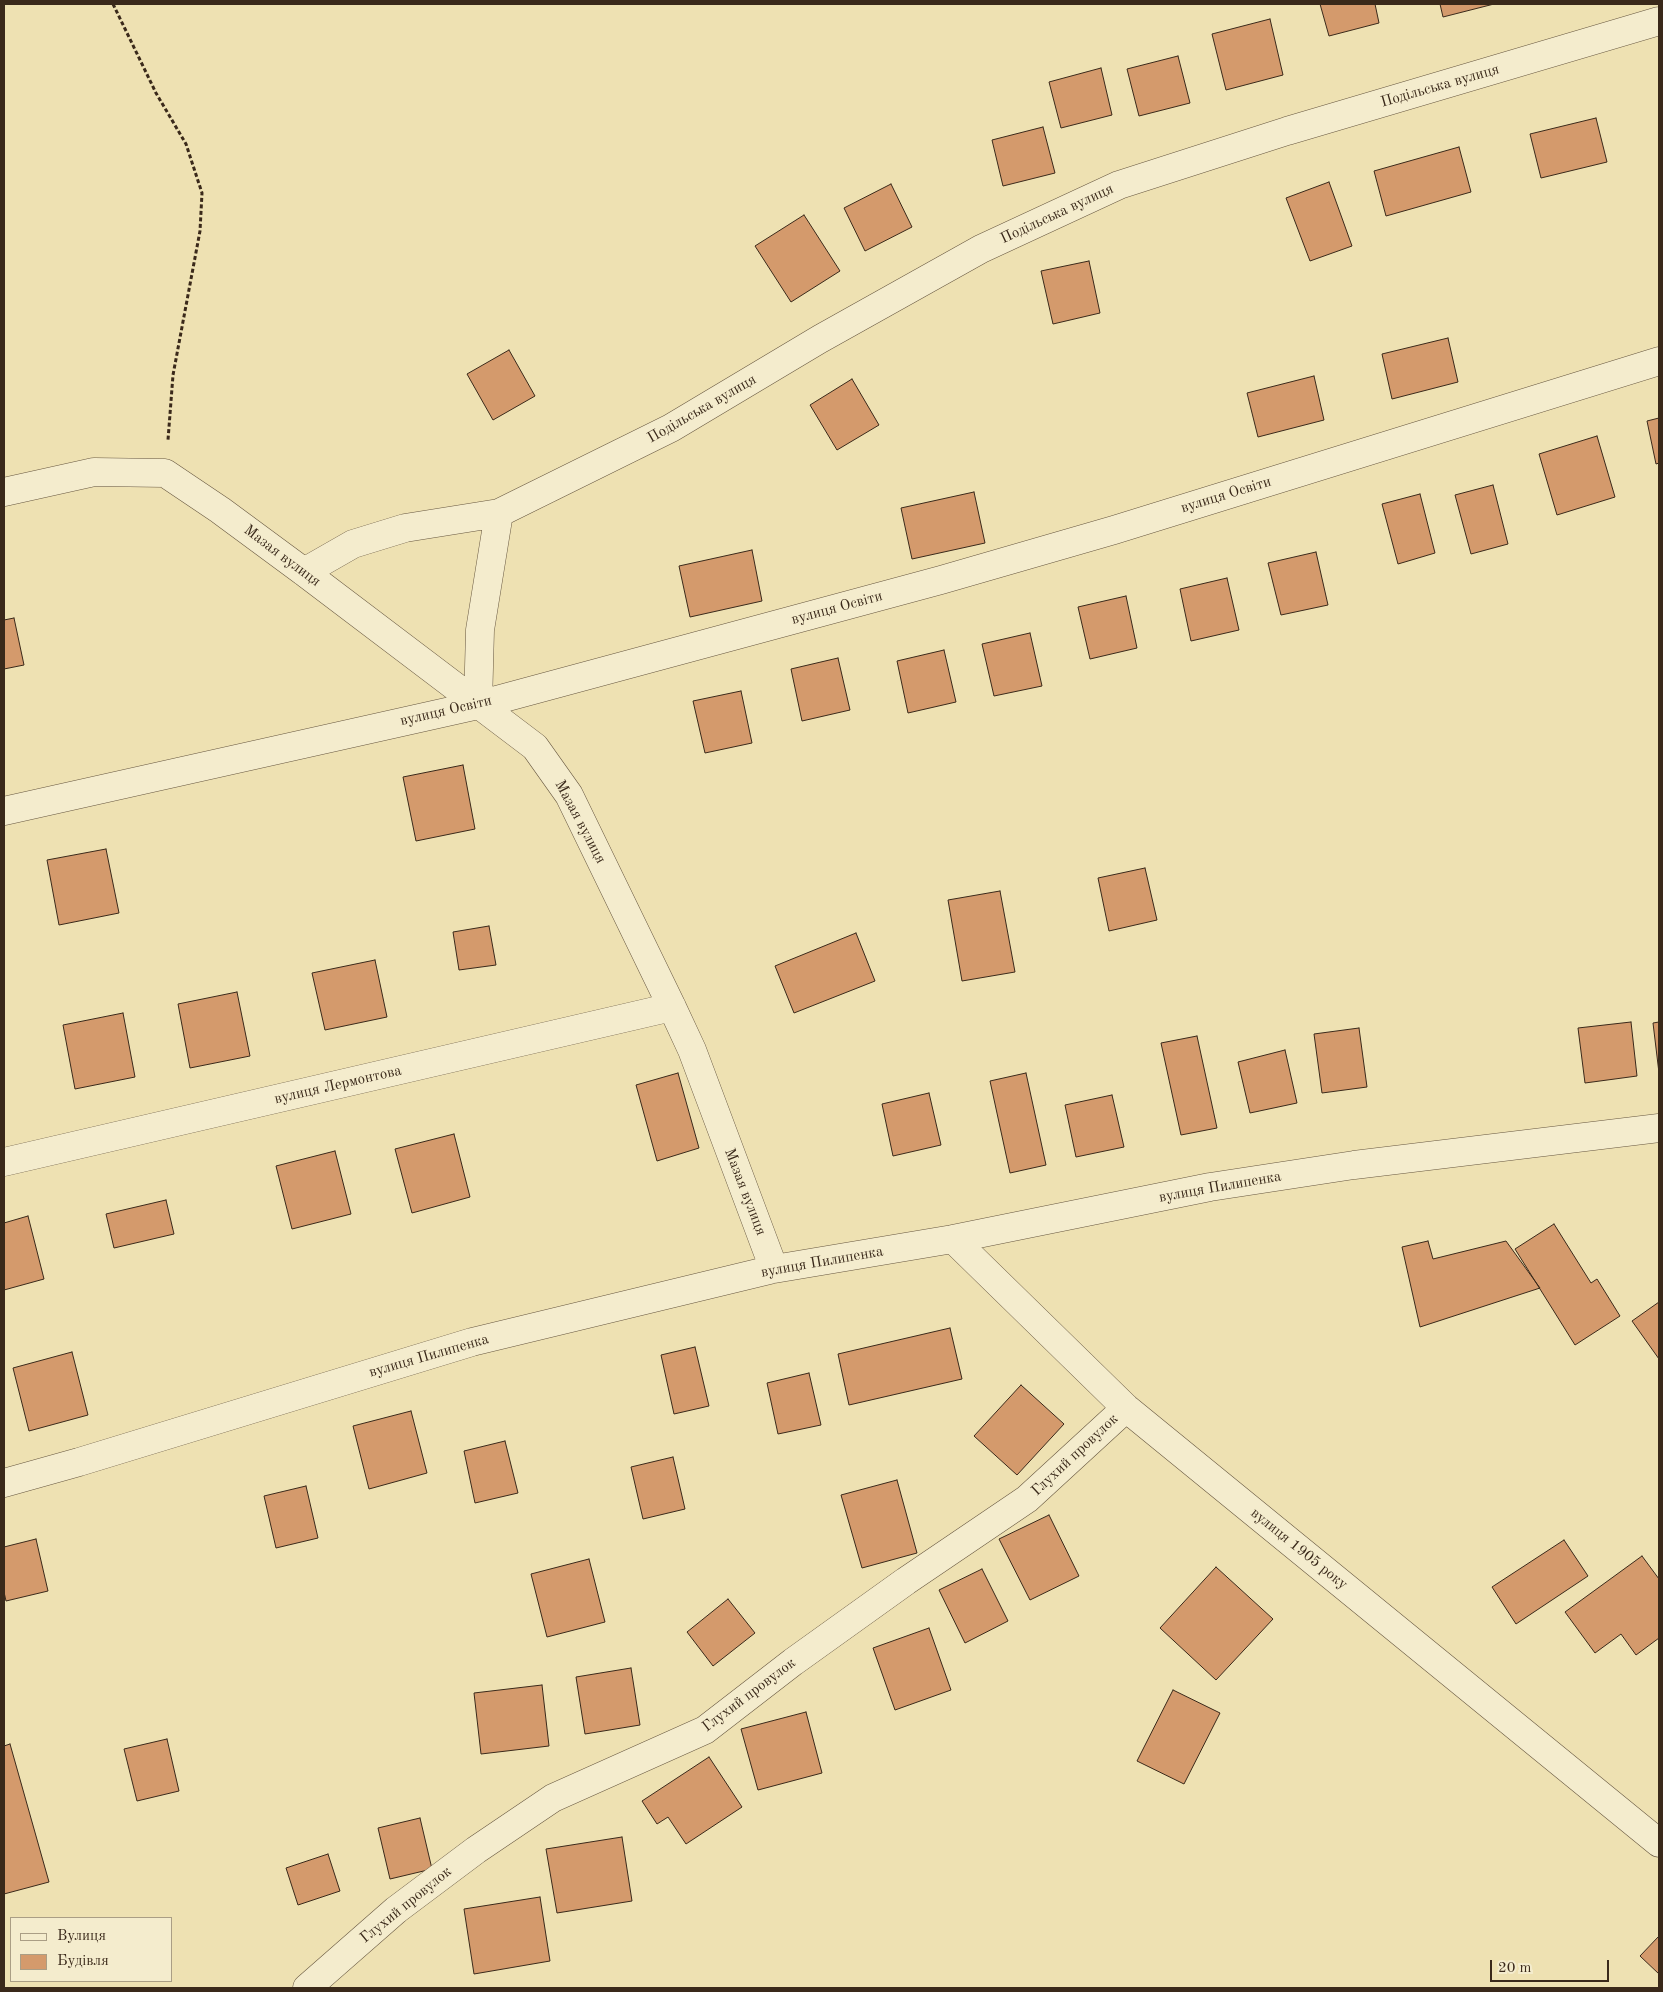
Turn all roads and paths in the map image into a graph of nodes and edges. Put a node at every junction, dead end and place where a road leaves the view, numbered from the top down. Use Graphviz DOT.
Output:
graph roads {
  1 [pos="113,4"];
  2 [pos="1659,21"];
  3 [pos="1659,361"];
  4 [pos="165,473"];
  5 [pos="4,492"];
  6 [pos="499,513"];
  7 [pos="304,572"];
  8 [pos="478,704"];
  9 [pos="4,811"];
  10 [pos="672,1007"];
  11 [pos="1659,1128"];
  12 [pos="4,1162"];
  13 [pos="953,1240"];
  14 [pos="774,1269"];
  15 [pos="1126,1408"];
  16 [pos="4,1483"];
  17 [pos="1659,1843"];
  18 [pos="306,1988"];
  1 -- 4 [label="path"];
  2 -- 6 [label="street, Подільська вулиця"];
  3 -- 8 [label="street, вулиця Освіти"];
  4 -- 5 [label="street"];
  4 -- 7 [label="street, Мазая вулиця"];
  6 -- 7 [label="street, Подільська вулиця"];
  6 -- 8 [label="street"];
  7 -- 8 [label="street, Мазая вулиця"];
  8 -- 9 [label="street, вулиця Освіти"];
  8 -- 10 [label="street, Мазая вулиця"];
  10 -- 12 [label="street, вулиця Лермонтова"];
  10 -- 14 [label="street, Мазая вулиця"];
  11 -- 13 [label="street, вулиця Пилипенка"];
  13 -- 14 [label="street, вулиця Пилипенка"];
  13 -- 15 [label="street, вулиця 1905 року"];
  14 -- 16 [label="street, вулиця Пилипенка"];
  15 -- 17 [label="street, вулиця 1905 року"];
  15 -- 18 [label="street, Глухий провулок"];
}
